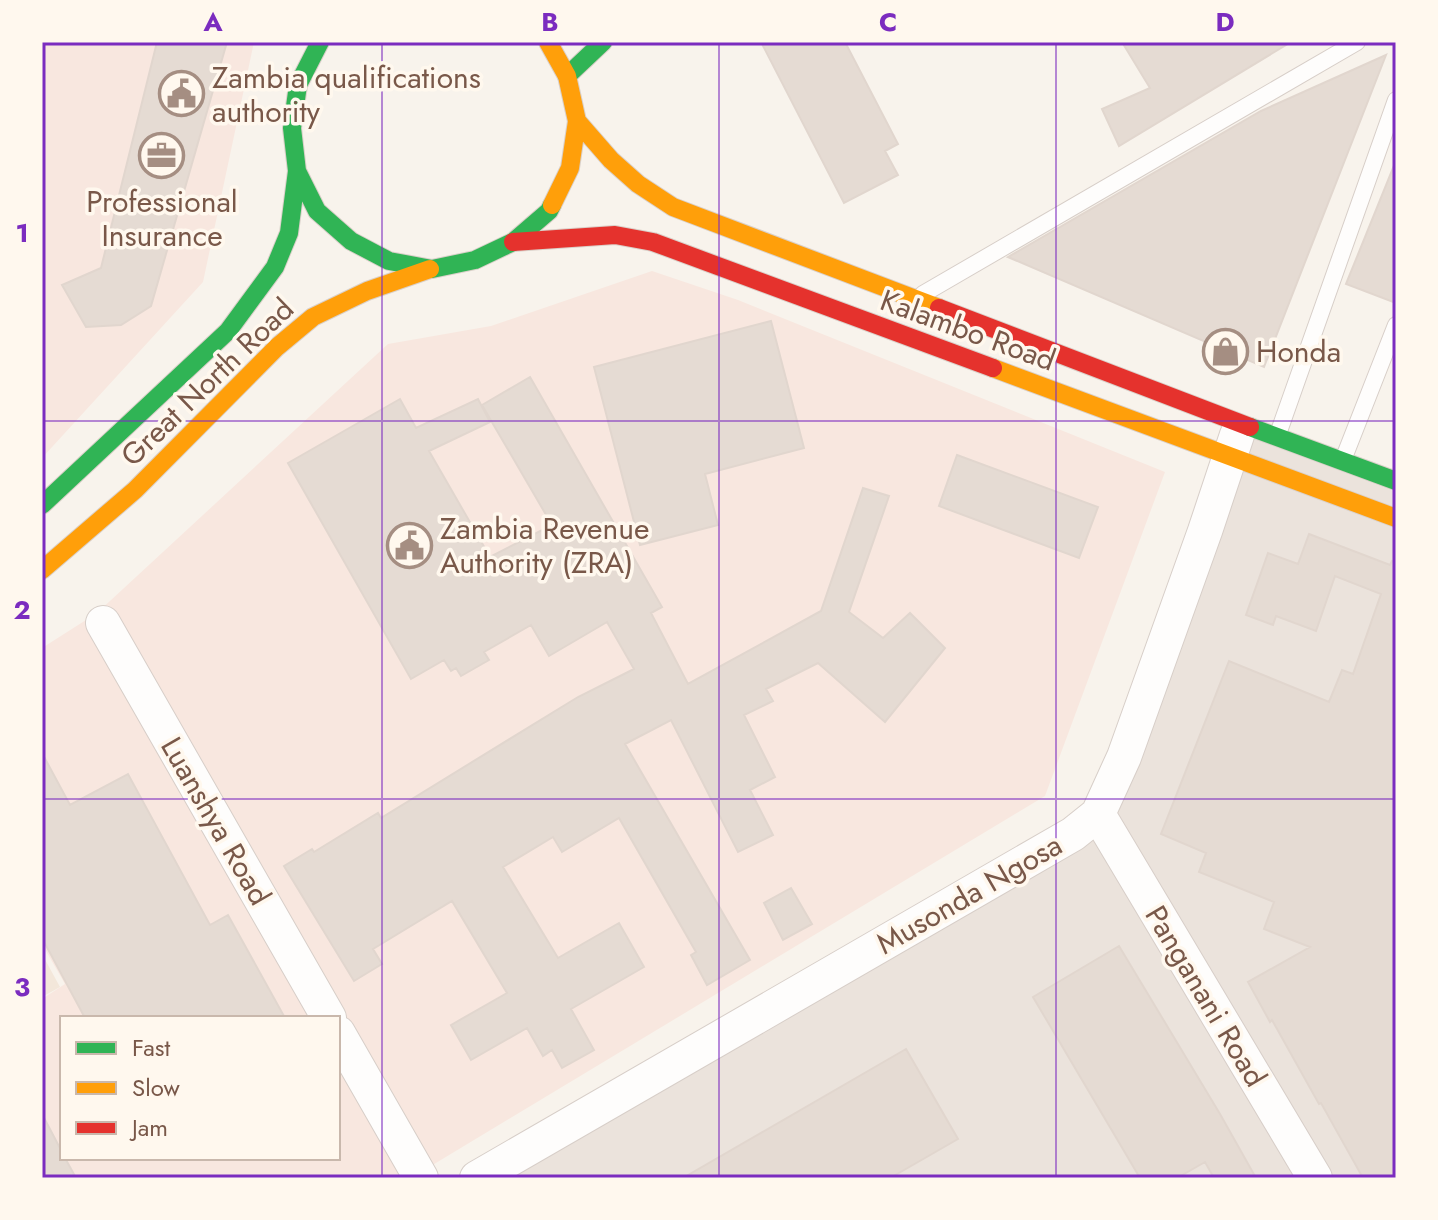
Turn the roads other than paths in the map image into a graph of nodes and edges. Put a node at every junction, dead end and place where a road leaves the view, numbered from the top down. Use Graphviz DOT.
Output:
graph roads {
  1 [pos="309,42"];
  2 [pos="320,42"];
  3 [pos="548,42"];
  4 [pos="603,42"];
  5 [pos="1357,42"];
  6 [pos="567,76"];
  7 [pos="298,85"];
  8 [pos="1396,100"];
  9 [pos="577,121"];
  10 [pos="297,171"];
  11 [pos="513,242"];
  12 [pos="432,269"];
  13 [pos="915,299"];
  14 [pos="1396,325"];
  15 [pos="1240,423"];
  16 [pos="1276,437"];
  17 [pos="1230,457"];
  18 [pos="1343,461"];
  19 [pos="1396,481"];
  20 [pos="42,505"];
  21 [pos="1396,518"];
  22 [pos="42,570"];
  23 [pos="103,623"];
  24 [pos="1098,814"];
  25 [pos="328,1016"];
  26 [pos="340,1036"];
  27 [pos="421,1178"];
  28 [pos="477,1178"];
  29 [pos="1315,1178"];
  1 -- 7 [label="main road"];
  2 -- 7 [label="main road"];
  3 -- 6 [label="main road"];
  4 -- 6 [label="main road"];
  5 -- 13 [label="lane"];
  6 -- 9 [label="main road"];
  7 -- 10 [label="main road"];
  8 -- 16 [label="lane"];
  9 -- 11 [label="main road"];
  9 -- 13 [label="main road, Kalambo Road"];
  10 -- 12 [label="main road"];
  10 -- 20 [label="main road, Great North Road"];
  11 -- 12 [label="main road, Great North Road"];
  11 -- 17 [label="main road, Kalambo Road"];
  12 -- 22 [label="main road, Great North Road"];
  13 -- 15 [label="main road, Kalambo Road"];
  14 -- 18 [label="lane"];
  15 -- 16 [label="main road, Kalambo Road"];
  15 -- 17 [label="street, Musonda Ngosa"];
  16 -- 18 [label="main road, Kalambo Road"];
  17 -- 21 [label="main road, Kalambo Road"];
  17 -- 24 [label="street, Musonda Ngosa"];
  18 -- 19 [label="main road, Kalambo Road"];
  23 -- 25 [label="street, Luanshya Road"];
  24 -- 28 [label="street, Musonda Ngosa"];
  24 -- 29 [label="street, Panganani Road"];
  26 -- 27 [label="street"];
}
